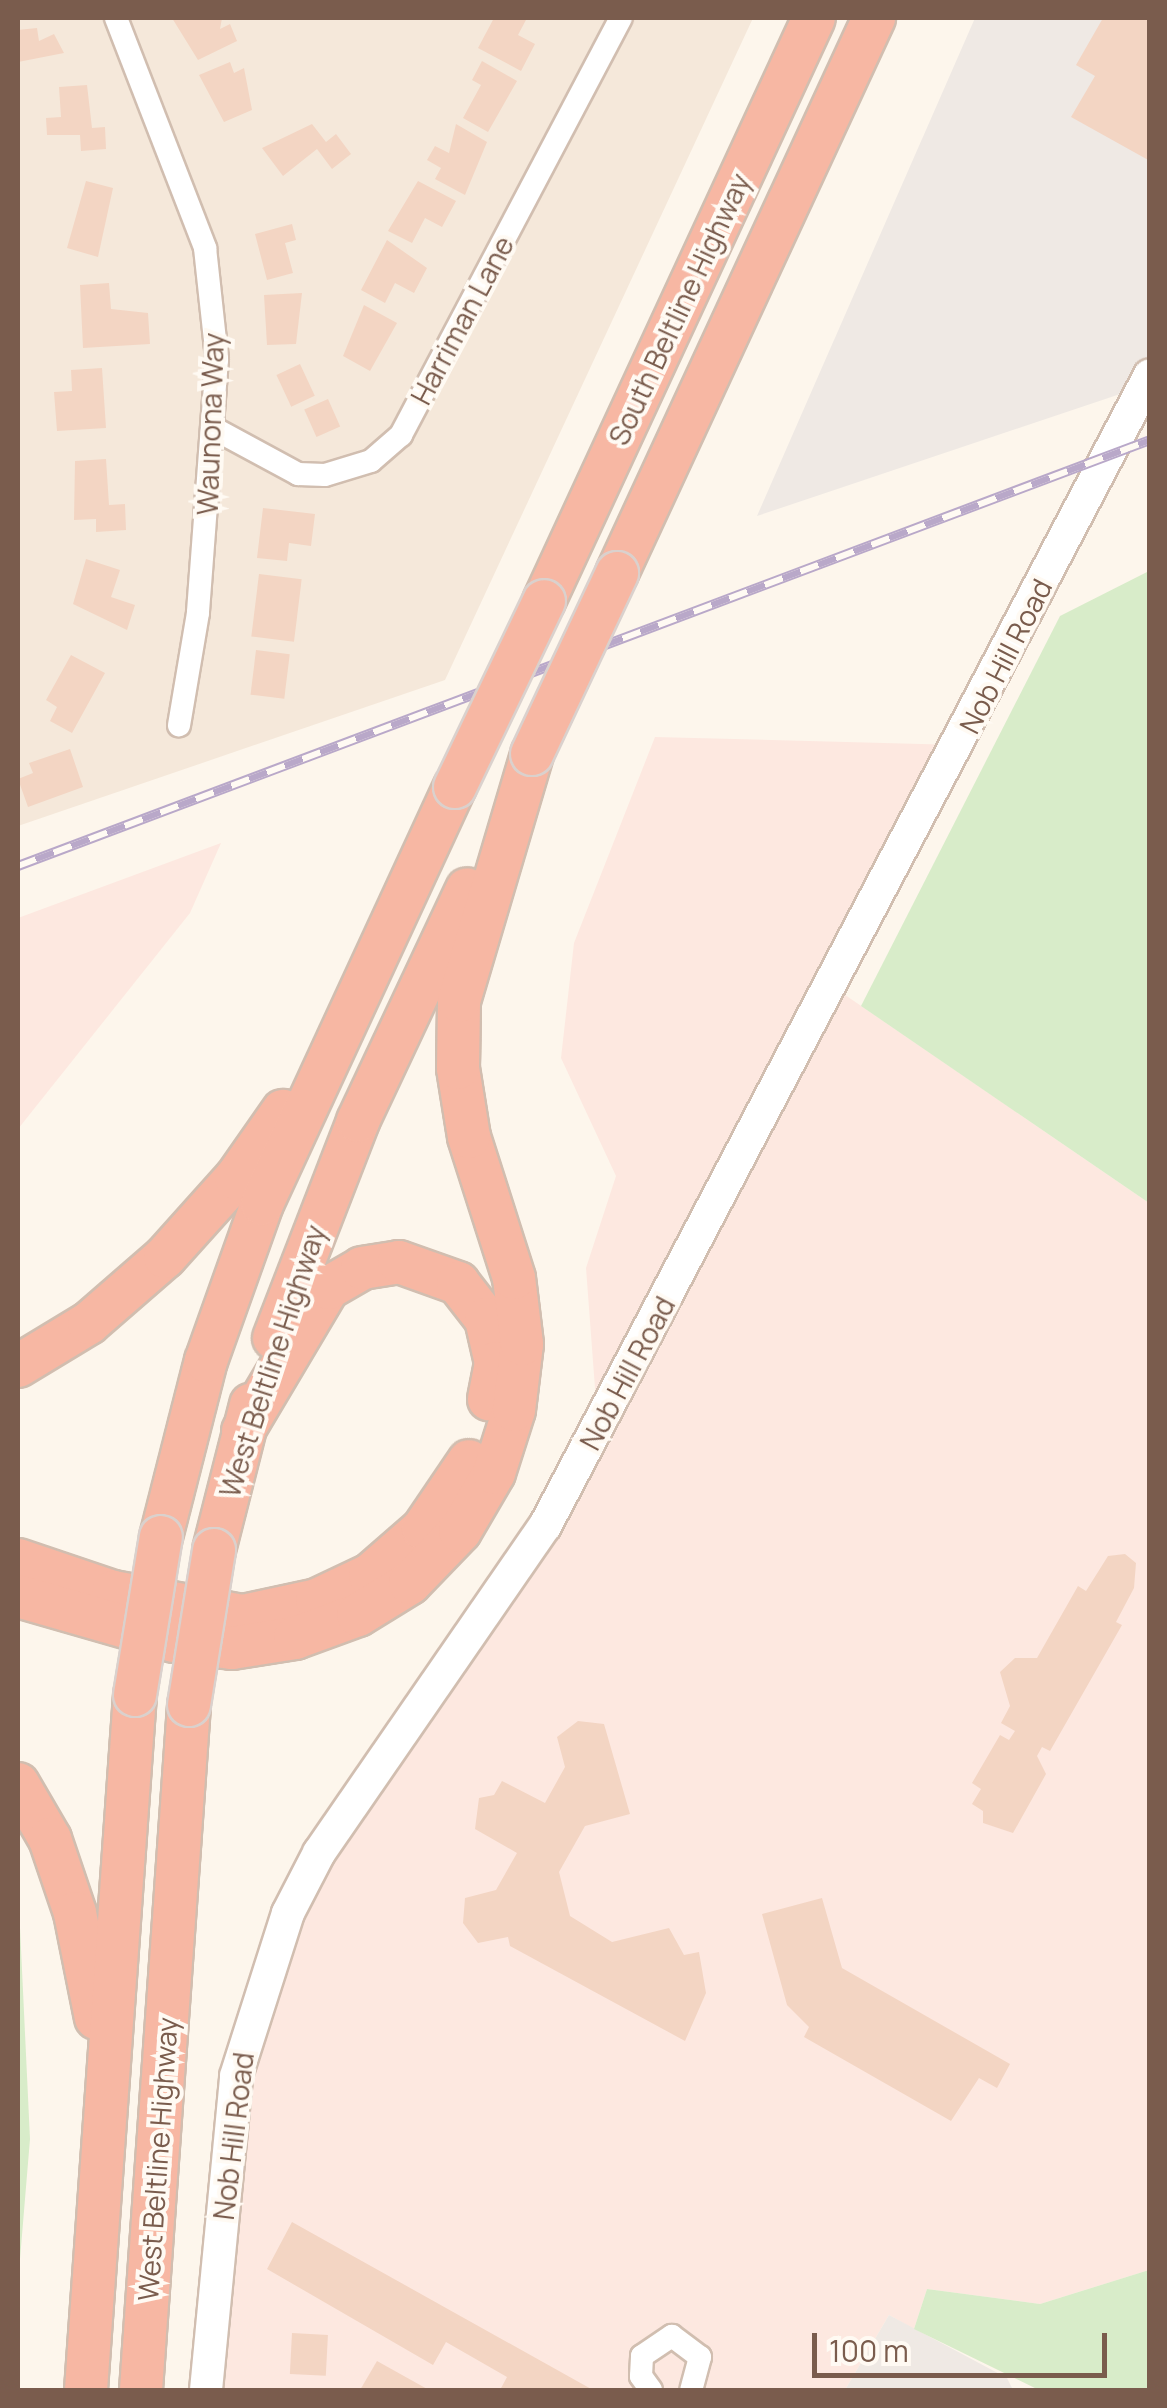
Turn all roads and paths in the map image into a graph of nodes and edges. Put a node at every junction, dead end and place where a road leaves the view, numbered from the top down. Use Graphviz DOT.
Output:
graph roads {
  1 [pos="116,18"];
  2 [pos="621,18"];
  3 [pos="814,18"];
  4 [pos="874,18"];
  5 [pos="1150,375"];
  6 [pos="214,428"];
  7 [pos="617,573"];
  8 [pos="544,601"];
  9 [pos="178,725"];
  10 [pos="532,754"];
  11 [pos="322,1065"];
  12 [pos="18,1366"];
  13 [pos="243,1431"];
  14 [pos="18,1560"];
  15 [pos="18,1596"];
  16 [pos="18,1784"];
  17 [pos="108,2085"];
  18 [pos="86,2390"];
  19 [pos="141,2390"];
  20 [pos="206,2390"];
  21 [pos="651,2390"];
  22 [pos="691,2390"];
  1 -- 6 [label="street, Waunona Way"];
  2 -- 6 [label="street, Harriman Lane"];
  3 -- 8 [label="highway, South Beltline Highway"];
  4 -- 7 [label="highway, South Beltline Highway"];
  5 -- 20 [label="street, Nob Hill Road"];
  6 -- 9 [label="street, Waunona Way"];
  7 -- 10 [label="highway, West Beltline Highway, bridge"];
  8 -- 11 [label="highway, West Beltline Highway, bridge"];
  10 -- 13 [label="highway, West Beltline Highway"];
  10 -- 15 [label="highway"];
  11 -- 12 [label="highway"];
  11 -- 17 [label="highway, West Beltline Highway, bridge"];
  13 -- 14 [label="highway"];
  13 -- 19 [label="highway, West Beltline Highway, bridge"];
  16 -- 17 [label="highway"];
  17 -- 18 [label="highway, West Beltline Highway"];
  21 -- 22 [label="street"];
}
